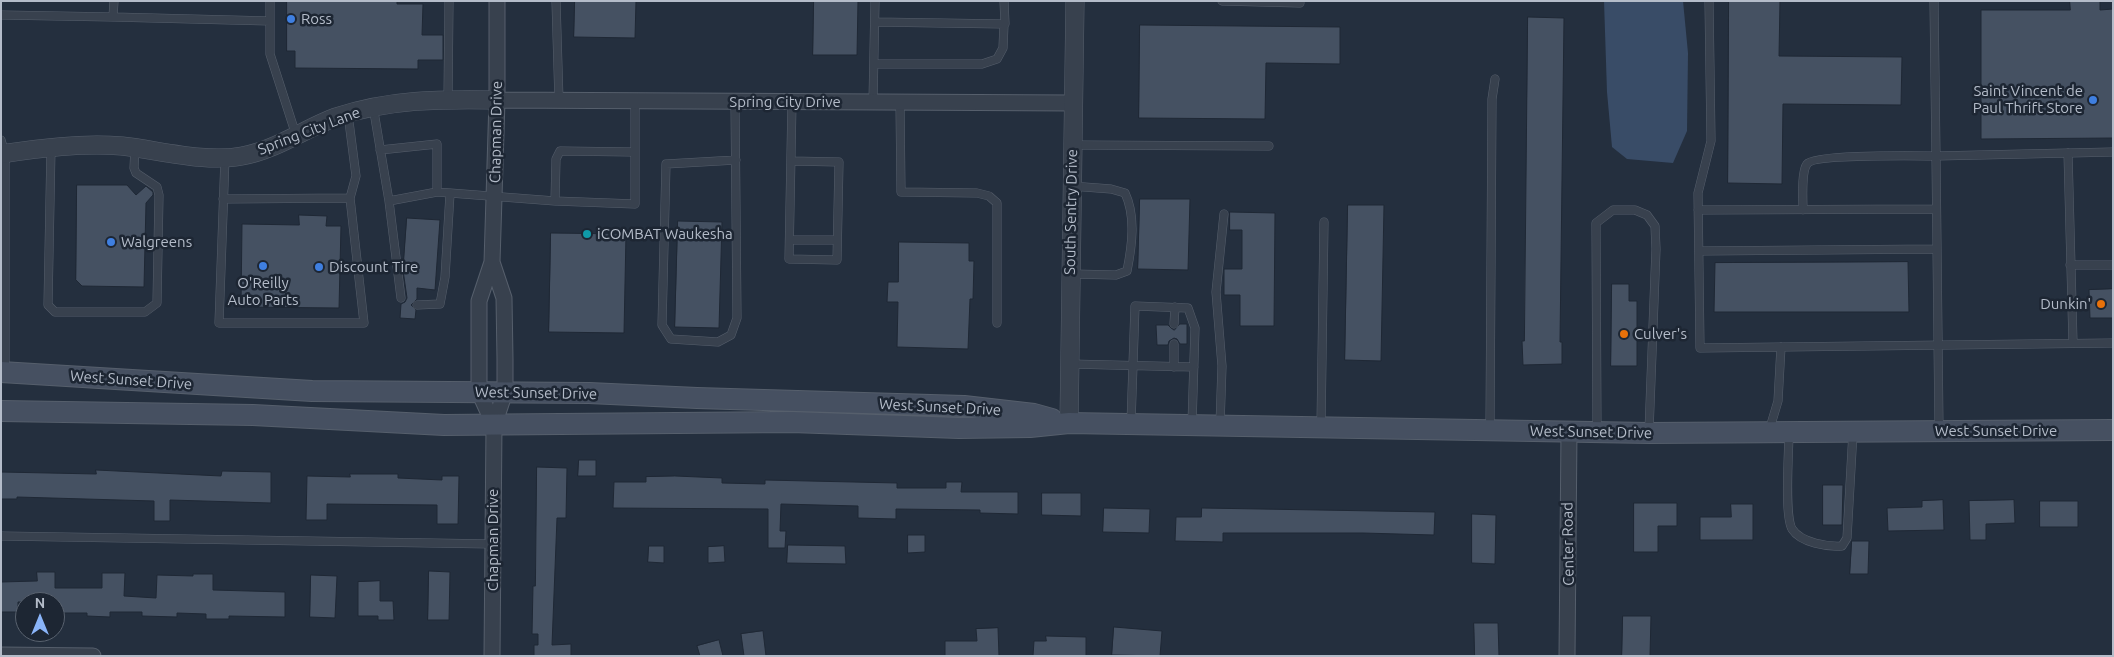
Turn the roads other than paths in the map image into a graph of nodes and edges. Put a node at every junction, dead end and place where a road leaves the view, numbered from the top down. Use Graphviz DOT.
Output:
graph roads {
  1 [pos="114,1"];
  2 [pos="270,1"];
  3 [pos="449,1"];
  4 [pos="497,1"];
  5 [pos="556,1"];
  6 [pos="875,1"];
  7 [pos="1004,1"];
  8 [pos="1074,1"];
  9 [pos="1222,1"];
  10 [pos="1709,1"];
  11 [pos="1934,1"];
  12 [pos="1300,3"];
  13 [pos="1,15"];
  14 [pos="114,18"];
  15 [pos="270,21"];
  16 [pos="875,22"];
  17 [pos="1004,24"];
  18 [pos="875,64"];
  19 [pos="1495,79"];
  20 [pos="448,99"];
  21 [pos="497,100"];
  22 [pos="559,101"];
  23 [pos="635,101"];
  24 [pos="735,102"];
  25 [pos="792,102"];
  26 [pos="873,102"];
  27 [pos="900,103"];
  28 [pos="1073,103"];
  29 [pos="373,106"];
  30 [pos="348,114"];
  31 [pos="296,136"];
  32 [pos="1072,145"];
  33 [pos="1269,146"];
  34 [pos="51,147"];
  35 [pos="135,148"];
  36 [pos="3,149"];
  37 [pos="380,150"];
  38 [pos="634,152"];
  39 [pos="2113,152"];
  40 [pos="2068,153"];
  41 [pos="1936,156"];
  42 [pos="225,158"];
  43 [pos="736,160"];
  44 [pos="791,161"];
  45 [pos="1071,186"];
  46 [pos="436,192"];
  47 [pos="450,194"];
  48 [pos="350,198"];
  49 [pos="494,198"];
  50 [pos="223,199"];
  51 [pos="388,201"];
  52 [pos="555,201"];
  53 [pos="1936,209"];
  54 [pos="1698,210"];
  55 [pos="1803,210"];
  56 [pos="1224,214"];
  57 [pos="1324,222"];
  58 [pos="790,240"];
  59 [pos="837,240"];
  60 [pos="1937,249"];
  61 [pos="1699,251"];
  62 [pos="492,262"];
  63 [pos="2113,265"];
  64 [pos="2070,266"];
  65 [pos="1070,274"];
  66 [pos="401,298"];
  67 [pos="417,306"];
  68 [pos="1175,307"];
  69 [pos="997,323"];
  70 [pos="1174,324"];
  71 [pos="2113,342"];
  72 [pos="2072,343"];
  73 [pos="1174,344"];
  74 [pos="1938,346"];
  75 [pos="1780,347"];
  76 [pos="1068,364"];
  77 [pos="1134,366"];
  78 [pos="1174,367"];
  79 [pos="1194,367"];
  80 [pos="3,372"];
  81 [pos="134,380"];
  82 [pos="479,392"];
  83 [pos="505,392"];
  84 [pos="1,411"];
  85 [pos="135,413"];
  86 [pos="1068,423"];
  87 [pos="494,425"];
  88 [pos="1131,426"];
  89 [pos="1192,426"];
  90 [pos="1220,426"];
  91 [pos="1321,428"];
  92 [pos="1490,429"];
  93 [pos="2113,430"];
  94 [pos="1939,431"];
  95 [pos="1568,432"];
  96 [pos="1597,432"];
  97 [pos="1769,432"];
  98 [pos="1789,432"];
  99 [pos="1853,432"];
  100 [pos="1649,433"];
  101 [pos="1,536"];
  102 [pos="493,544"];
  103 [pos="1,655"];
  104 [pos="93,656"];
  105 [pos="492,656"];
  106 [pos="1567,656"];
  1 -- 14 [label="lane"];
  2 -- 15 [label="lane"];
  3 -- 20 [label="lane"];
  4 -- 21 [label="street, Chapman Drive"];
  5 -- 22 [label="lane"];
  6 -- 16 [label="lane"];
  7 -- 17 [label="lane"];
  8 -- 28 [label="street, South Sentry Drive"];
  9 -- 12 [label="lane"];
  10 -- 54 [label="lane"];
  11 -- 41 [label="lane"];
  13 -- 14 [label="lane"];
  14 -- 15 [label="lane"];
  15 -- 31 [label="lane"];
  16 -- 17 [label="lane"];
  16 -- 18 [label="lane"];
  17 -- 18 [label="lane"];
  18 -- 26 [label="lane"];
  19 -- 92 [label="lane"];
  20 -- 21 [label="street, Spring City Lane"];
  20 -- 29 [label="street, Spring City Lane"];
  21 -- 22 [label="street, Spring City Drive"];
  21 -- 49 [label="street, Chapman Drive"];
  22 -- 23 [label="street, Spring City Drive"];
  23 -- 24 [label="street, Spring City Drive"];
  23 -- 38 [label="lane"];
  24 -- 25 [label="street, Spring City Drive"];
  24 -- 43 [label="lane"];
  25 -- 26 [label="street, Spring City Drive"];
  25 -- 44 [label="lane"];
  26 -- 27 [label="street, Spring City Drive"];
  27 -- 28 [label="street, Spring City Drive"];
  27 -- 69 [label="lane"];
  28 -- 32 [label="street, South Sentry Drive"];
  29 -- 30 [label="street, Spring City Lane"];
  29 -- 37 [label="lane"];
  30 -- 31 [label="street, Spring City Lane"];
  30 -- 48 [label="lane"];
  31 -- 42 [label="street, Spring City Lane"];
  32 -- 33 [label="lane"];
  32 -- 45 [label="street, South Sentry Drive"];
  34 -- 35 [label="street, Spring City Lane"];
  34 -- 35 [label="lane"];
  34 -- 36 [label="street, Spring City Lane"];
  35 -- 42 [label="street, Spring City Lane"];
  36 -- 80 [label="lane"];
  37 -- 46 [label="lane"];
  37 -- 51 [label="lane"];
  38 -- 52 [label="lane"];
  38 -- 52 [label="lane"];
  39 -- 40 [label="lane"];
  40 -- 41 [label="lane"];
  40 -- 64 [label="lane"];
  41 -- 53 [label="lane"];
  41 -- 55 [label="lane"];
  42 -- 50 [label="lane"];
  43 -- 43 [label="lane"];
  44 -- 58 [label="lane"];
  44 -- 59 [label="lane"];
  45 -- 65 [label="street, South Sentry Drive"];
  45 -- 65 [label="lane"];
  46 -- 47 [label="lane"];
  46 -- 51 [label="lane"];
  47 -- 49 [label="lane"];
  47 -- 67 [label="lane"];
  48 -- 50 [label="lane"];
  48 -- 50 [label="lane"];
  49 -- 52 [label="lane"];
  49 -- 62 [label="street, Chapman Drive"];
  51 -- 66 [label="lane"];
  53 -- 55 [label="lane"];
  53 -- 60 [label="lane"];
  54 -- 55 [label="lane"];
  54 -- 61 [label="lane"];
  56 -- 90 [label="lane"];
  57 -- 91 [label="lane"];
  58 -- 59 [label="lane"];
  58 -- 59 [label="lane"];
  60 -- 61 [label="lane"];
  60 -- 74 [label="lane"];
  61 -- 75 [label="lane"];
  62 -- 82 [label="street, Chapman Drive"];
  62 -- 83 [label="street, Chapman Drive"];
  63 -- 64 [label="lane"];
  64 -- 72 [label="lane"];
  65 -- 76 [label="street, South Sentry Drive"];
  68 -- 70 [label="lane"];
  68 -- 77 [label="lane"];
  68 -- 79 [label="lane"];
  71 -- 72 [label="lane"];
  72 -- 74 [label="lane"];
  73 -- 78 [label="lane"];
  74 -- 75 [label="lane"];
  74 -- 94 [label="lane"];
  75 -- 97 [label="lane"];
  76 -- 77 [label="lane"];
  76 -- 86 [label="street, South Sentry Drive"];
  77 -- 78 [label="lane"];
  77 -- 88 [label="lane"];
  78 -- 79 [label="lane"];
  79 -- 89 [label="lane"];
  80 -- 81 [label="main road, West Sunset Drive"];
  81 -- 82 [label="main road, West Sunset Drive"];
  81 -- 85 [label="main road"];
  82 -- 83 [label="main road, West Sunset Drive"];
  82 -- 87 [label="street, Chapman Drive"];
  83 -- 86 [label="main road, West Sunset Drive"];
  83 -- 87 [label="street, Chapman Drive"];
  84 -- 85 [label="main road, West Sunset Drive"];
  85 -- 87 [label="main road, West Sunset Drive"];
  86 -- 87 [label="main road, West Sunset Drive"];
  86 -- 88 [label="main road, West Sunset Drive"];
  87 -- 102 [label="street, Chapman Drive"];
  88 -- 89 [label="main road, West Sunset Drive"];
  89 -- 90 [label="main road, West Sunset Drive"];
  90 -- 91 [label="main road, West Sunset Drive"];
  91 -- 92 [label="main road, West Sunset Drive"];
  92 -- 95 [label="main road, West Sunset Drive"];
  93 -- 94 [label="main road, West Sunset Drive"];
  94 -- 99 [label="main road, West Sunset Drive"];
  95 -- 96 [label="main road, West Sunset Drive"];
  95 -- 106 [label="street, Center Road"];
  96 -- 100 [label="main road, West Sunset Drive"];
  96 -- 100 [label="lane"];
  97 -- 98 [label="main road, West Sunset Drive"];
  97 -- 100 [label="main road, West Sunset Drive"];
  98 -- 99 [label="main road, West Sunset Drive"];
  98 -- 99 [label="lane"];
  101 -- 102 [label="lane"];
  102 -- 105 [label="street, Chapman Drive"];
  103 -- 104 [label="street"];
}
